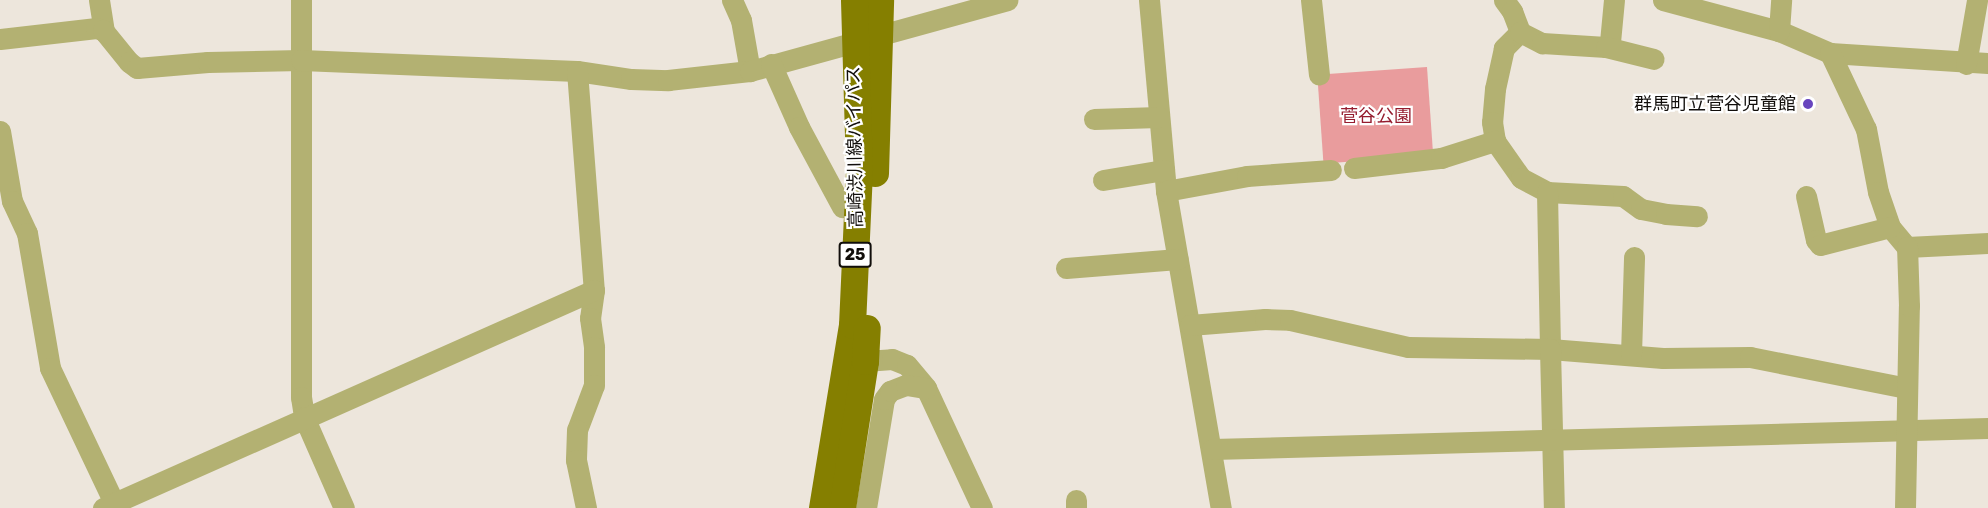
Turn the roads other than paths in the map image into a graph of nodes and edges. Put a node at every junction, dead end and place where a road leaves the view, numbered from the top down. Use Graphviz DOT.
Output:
graph roads {
  1 [pos="99,0"];
  2 [pos="301,0"];
  3 [pos="732,0"];
  4 [pos="854,0"];
  5 [pos="880,0"];
  6 [pos="1149,0"];
  7 [pos="1311,0"];
  8 [pos="1504,0"];
  9 [pos="1614,0"];
  10 [pos="1663,0"];
  11 [pos="1781,0"];
  12 [pos="1977,0"];
  13 [pos="1001,1"];
  14 [pos="1779,31"];
  15 [pos="104,32"];
  16 [pos="1520,33"];
  17 [pos="880,35"];
  18 [pos="0,39"];
  19 [pos="854,42"];
  20 [pos="1606,47"];
  21 [pos="1830,52"];
  22 [pos="1654,59"];
  23 [pos="301,60"];
  24 [pos="1988,63"];
  25 [pos="771,64"];
  26 [pos="1966,64"];
  27 [pos="577,71"];
  28 [pos="750,71"];
  29 [pos="1319,75"];
  30 [pos="1159,117"];
  31 [pos="1094,119"];
  32 [pos="0,131"];
  33 [pos="1495,141"];
  34 [pos="1354,168"];
  35 [pos="1331,170"];
  36 [pos="1103,180"];
  37 [pos="1165,181"];
  38 [pos="1547,192"];
  39 [pos="1806,196"];
  40 [pos="842,207"];
  41 [pos="1697,216"];
  42 [pos="1890,226"];
  43 [pos="1988,243"];
  44 [pos="1906,247"];
  45 [pos="1634,257"];
  46 [pos="1178,259"];
  47 [pos="1066,268"];
  48 [pos="594,290"];
  49 [pos="1190,325"];
  50 [pos="1550,349"];
  51 [pos="1631,354"];
  52 [pos="865,361"];
  53 [pos="926,388"];
  54 [pos="1906,388"];
  55 [pos="304,417"];
  56 [pos="1988,428"];
  57 [pos="1905,429"];
  58 [pos="1552,440"];
  59 [pos="1212,448"];
  60 [pos="120,504"];
  61 [pos="344,508"];
  62 [pos="586,508"];
  63 [pos="822,508"];
  64 [pos="842,508"];
  65 [pos="866,508"];
  66 [pos="982,508"];
  67 [pos="1221,508"];
  68 [pos="1554,508"];
  69 [pos="1905,508"];
  1 -- 15 [label="street"];
  2 -- 23 [label="street"];
  3 -- 28 [label="street"];
  4 -- 19 [label="main road, 高崎渋川線バイパス / 25"];
  5 -- 17 [label="main road, 高崎渋川線バイパス / 25"];
  6 -- 30 [label="street"];
  7 -- 29 [label="street"];
  8 -- 16 [label="street"];
  9 -- 20 [label="street"];
  10 -- 14 [label="street"];
  11 -- 14 [label="street"];
  12 -- 26 [label="street"];
  13 -- 17 [label="street"];
  14 -- 21 [label="street"];
  15 -- 18 [label="street"];
  15 -- 23 [label="street"];
  16 -- 20 [label="street"];
  16 -- 33 [label="street"];
  17 -- 19 [label="street"];
  17 -- 52 [label="main road, 高崎渋川線バイパス / 25"];
  19 -- 25 [label="street"];
  19 -- 63 [label="main road, 高崎渋川線バイパス / 25"];
  20 -- 22 [label="street"];
  21 -- 26 [label="street"];
  21 -- 42 [label="street"];
  23 -- 27 [label="street"];
  23 -- 55 [label="street"];
  24 -- 26 [label="street"];
  25 -- 28 [label="street"];
  25 -- 40 [label="street"];
  27 -- 28 [label="street"];
  27 -- 48 [label="street"];
  30 -- 31 [label="street"];
  30 -- 37 [label="street"];
  32 -- 60 [label="street"];
  33 -- 34 [label="street"];
  33 -- 38 [label="street"];
  35 -- 37 [label="street"];
  36 -- 37 [label="street"];
  37 -- 46 [label="street"];
  38 -- 41 [label="street"];
  38 -- 50 [label="street"];
  39 -- 42 [label="street"];
  42 -- 44 [label="street"];
  43 -- 44 [label="street"];
  44 -- 54 [label="street"];
  45 -- 51 [label="street"];
  46 -- 47 [label="street"];
  46 -- 49 [label="street"];
  48 -- 55 [label="street"];
  48 -- 62 [label="street"];
  49 -- 50 [label="street"];
  49 -- 59 [label="street"];
  50 -- 51 [label="street"];
  50 -- 58 [label="street"];
  51 -- 54 [label="street"];
  52 -- 53 [label="street"];
  52 -- 64 [label="main road, 高崎渋川線バイパス / 25"];
  53 -- 65 [label="street"];
  53 -- 66 [label="street"];
  54 -- 57 [label="street"];
  55 -- 60 [label="street"];
  55 -- 61 [label="street"];
  56 -- 57 [label="street"];
  57 -- 58 [label="street"];
  57 -- 69 [label="street"];
  58 -- 59 [label="street"];
  58 -- 68 [label="street"];
  59 -- 67 [label="street"];
}
